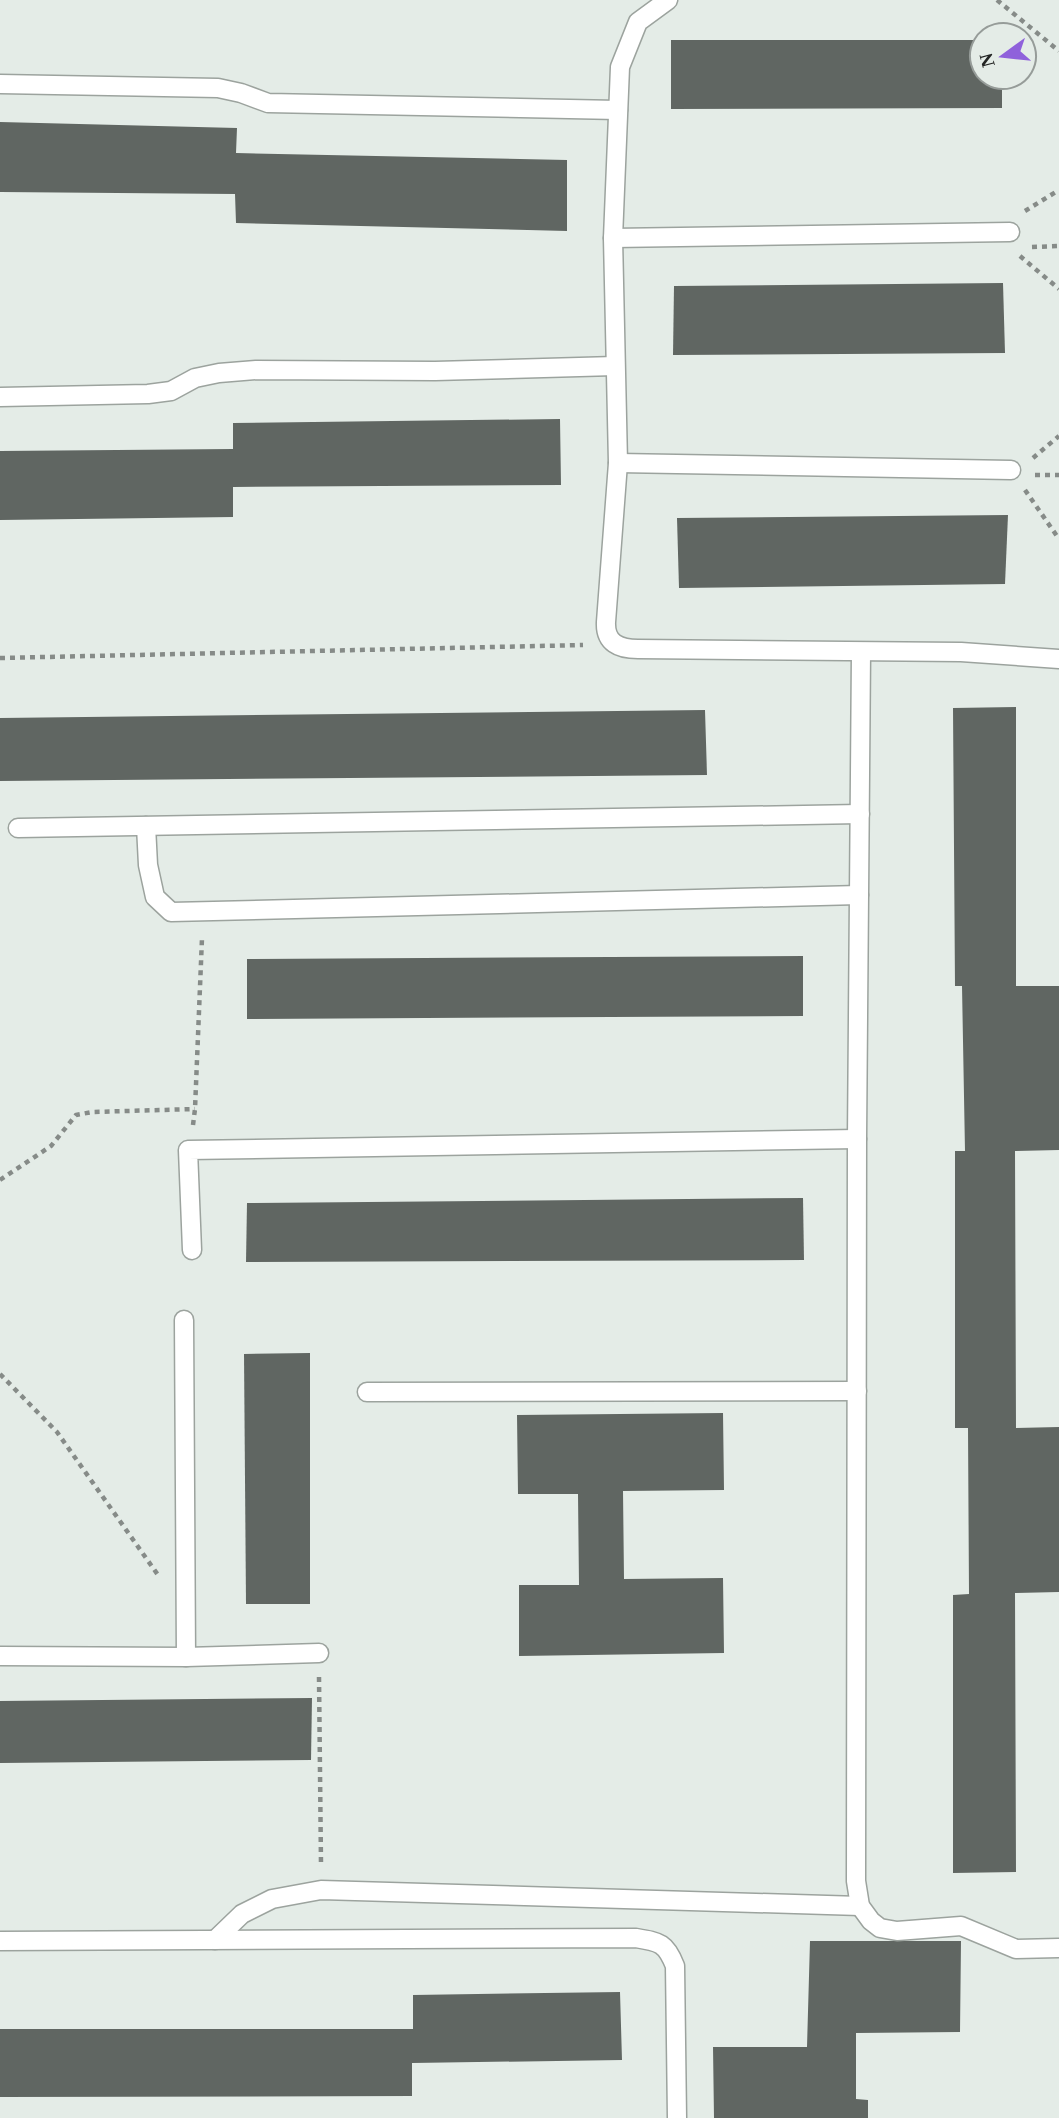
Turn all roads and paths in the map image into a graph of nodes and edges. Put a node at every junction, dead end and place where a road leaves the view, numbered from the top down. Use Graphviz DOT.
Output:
graph roads {
  1 [pos="668,0"];
  2 [pos="997,0"];
  3 [pos="1059,51"];
  4 [pos="0,84"];
  5 [pos="618,110"];
  6 [pos="1010,232"];
  7 [pos="613,238"];
  8 [pos="615,366"];
  9 [pos="0,397"];
  10 [pos="1059,436"];
  11 [pos="1032,459"];
  12 [pos="618,463"];
  13 [pos="1016,477"];
  14 [pos="1059,539"];
  15 [pos="613,644"];
  16 [pos="861,652"];
  17 [pos="0,658"];
  18 [pos="1059,659"];
  19 [pos="859,814"];
  20 [pos="146,826"];
  21 [pos="18,828"];
  22 [pos="859,895"];
  23 [pos="203,912"];
  24 [pos="195,1109"];
  25 [pos="857,1139"];
  26 [pos="188,1150"];
  27 [pos="0,1180"];
  28 [pos="192,1251"];
  29 [pos="184,1320"];
  30 [pos="0,1374"];
  31 [pos="857,1391"];
  32 [pos="367,1392"];
  33 [pos="186,1616"];
  34 [pos="319,1653"];
  35 [pos="0,1656"];
  36 [pos="186,1657"];
  37 [pos="321,1890"];
  38 [pos="860,1906"];
  39 [pos="215,1940"];
  40 [pos="0,1941"];
  41 [pos="1059,1948"];
  42 [pos="677,2118"];
  1 -- 5 [label="lane"];
  2 -- 3 [label="path"];
  4 -- 5 [label="lane"];
  5 -- 7 [label="lane"];
  6 -- 7 [label="lane"];
  7 -- 8 [label="lane"];
  8 -- 9 [label="lane"];
  8 -- 12 [label="lane"];
  10 -- 11 [label="path"];
  12 -- 13 [label="lane"];
  12 -- 15 [label="lane"];
  13 -- 14 [label="path"];
  15 -- 16 [label="lane"];
  15 -- 17 [label="path"];
  16 -- 18 [label="lane"];
  16 -- 19 [label="lane"];
  19 -- 20 [label="lane"];
  19 -- 22 [label="lane"];
  20 -- 21 [label="lane"];
  20 -- 23 [label="lane"];
  22 -- 23 [label="lane"];
  22 -- 25 [label="lane"];
  23 -- 24 [label="path"];
  24 -- 26 [label="path"];
  24 -- 27 [label="path"];
  25 -- 26 [label="lane"];
  25 -- 31 [label="lane"];
  26 -- 28 [label="lane"];
  29 -- 33 [label="lane"];
  30 -- 33 [label="path"];
  31 -- 32 [label="lane"];
  31 -- 38 [label="lane"];
  33 -- 36 [label="lane"];
  34 -- 36 [label="lane"];
  34 -- 37 [label="path"];
  35 -- 36 [label="lane"];
  37 -- 38 [label="lane"];
  37 -- 39 [label="lane"];
  38 -- 41 [label="lane"];
  39 -- 40 [label="lane"];
  39 -- 42 [label="lane"];
}
